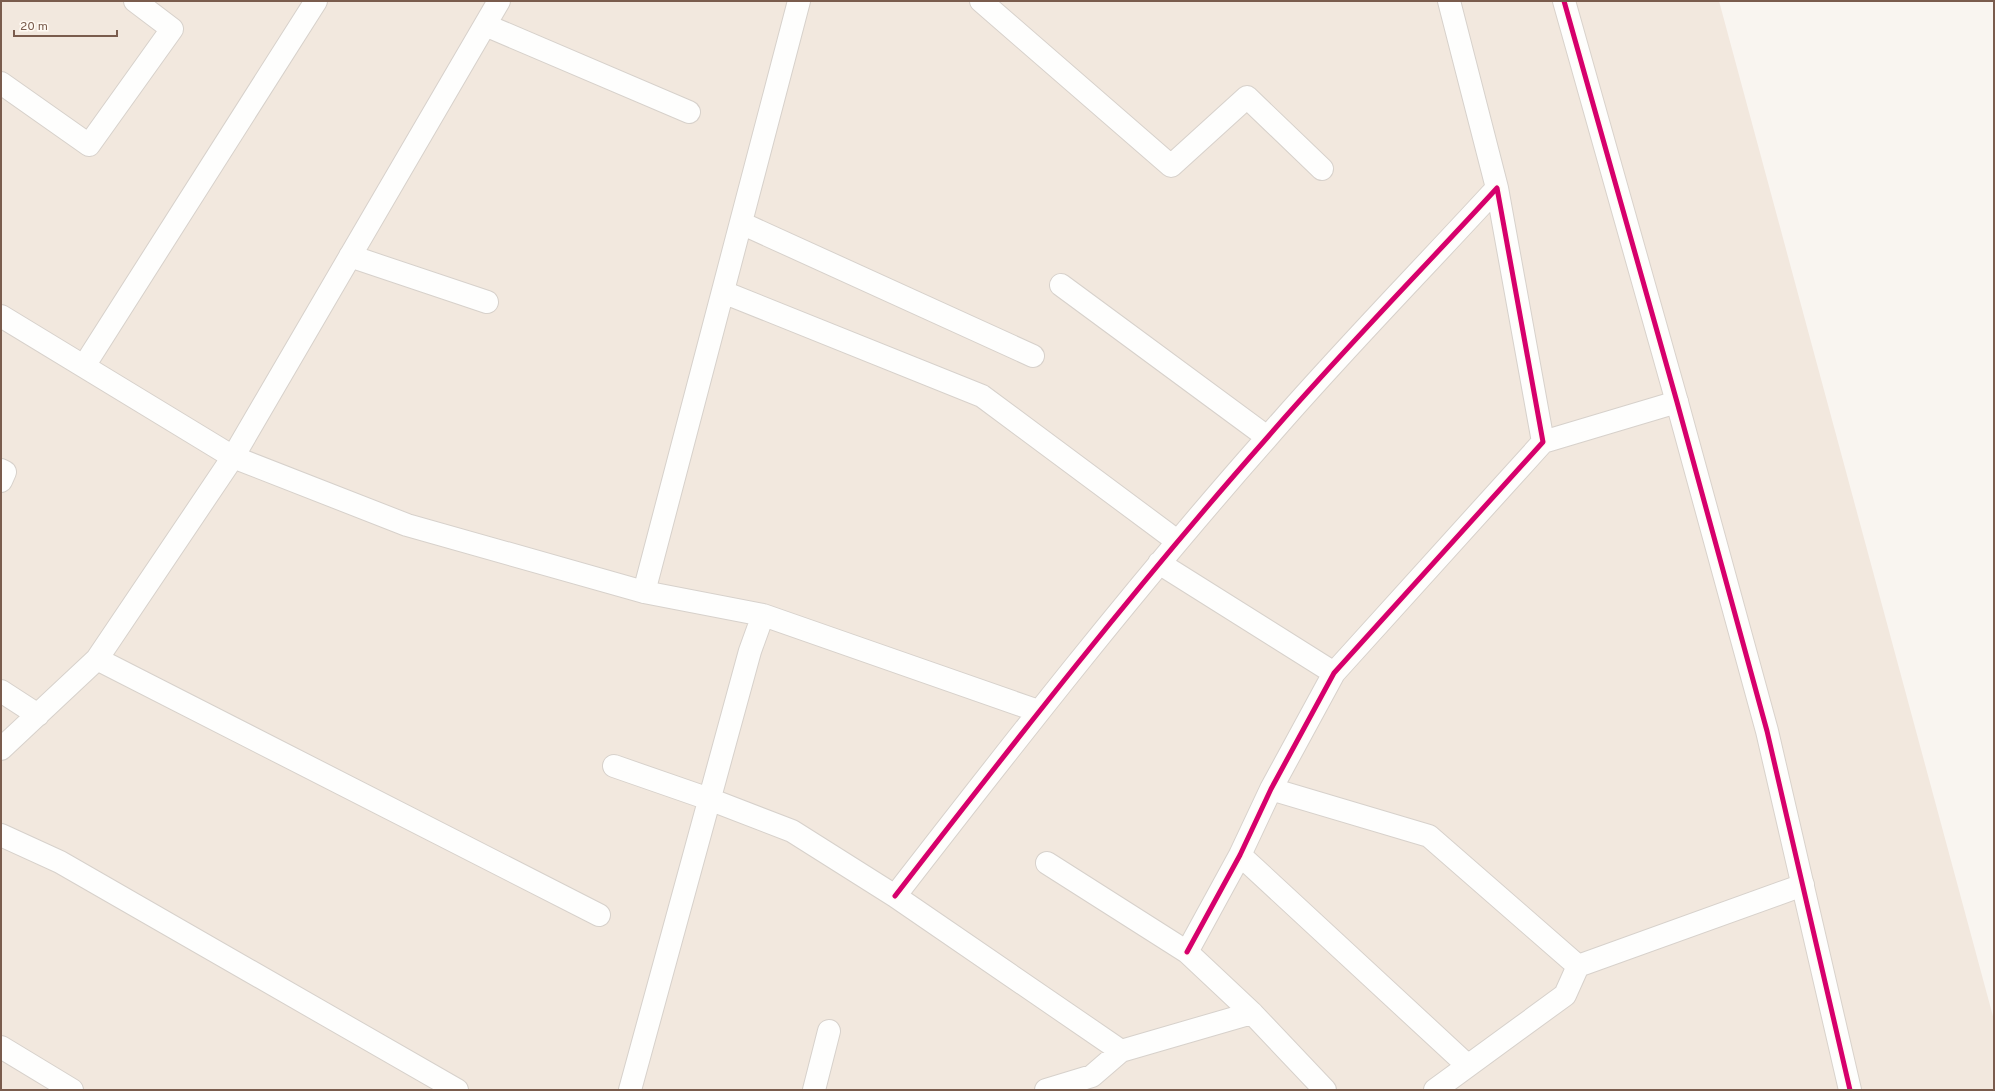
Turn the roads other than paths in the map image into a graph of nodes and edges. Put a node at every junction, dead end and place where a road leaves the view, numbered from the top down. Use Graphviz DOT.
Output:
graph roads {
  1 [pos="135,1"];
  2 [pos="316,1"];
  3 [pos="499,1"];
  4 [pos="799,1"];
  5 [pos="1449,1"];
  6 [pos="1564,1"];
  7 [pos="993,4"];
  8 [pos="485,25"];
  9 [pos="3,90"];
  10 [pos="689,112"];
  11 [pos="1322,169"];
  12 [pos="1497,188"];
  13 [pos="741,223"];
  14 [pos="350,256"];
  15 [pos="1061,285"];
  16 [pos="723,292"];
  17 [pos="487,302"];
  18 [pos="1,316"];
  19 [pos="1033,356"];
  20 [pos="84,366"];
  21 [pos="1677,402"];
  22 [pos="1267,437"];
  23 [pos="1543,442"];
  24 [pos="233,457"];
  25 [pos="1,470"];
  26 [pos="1,481"];
  27 [pos="1177,541"];
  28 [pos="1159,563"];
  29 [pos="644,592"];
  30 [pos="763,616"];
  31 [pos="97,659"];
  32 [pos="1334,673"];
  33 [pos="1,691"];
  34 [pos="1038,711"];
  35 [pos="38,715"];
  36 [pos="1,749"];
  37 [pos="614,766"];
  38 [pos="1271,789"];
  39 [pos="709,799"];
  40 [pos="1,835"];
  41 [pos="1240,855"];
  42 [pos="1047,863"];
  43 [pos="1803,885"];
  44 [pos="895,896"];
  45 [pos="599,915"];
  46 [pos="1188,952"];
  47 [pos="1578,966"];
  48 [pos="1252,1013"];
  49 [pos="828,1031"];
  50 [pos="1,1046"];
  51 [pos="1122,1051"];
  52 [pos="1467,1065"];
  53 [pos="1099,1083"];
  54 [pos="72,1090"];
  55 [pos="456,1090"];
  56 [pos="630,1090"];
  57 [pos="814,1090"];
  58 [pos="1046,1090"];
  59 [pos="1325,1090"];
  60 [pos="1434,1090"];
  61 [pos="1850,1090"];
  1 -- 9 [label="street"];
  2 -- 20 [label="street"];
  3 -- 8 [label="street"];
  4 -- 13 [label="street"];
  5 -- 12 [label="street"];
  6 -- 21 [label="street"];
  7 -- 11 [label="street"];
  8 -- 10 [label="street"];
  8 -- 14 [label="street"];
  12 -- 22 [label="street"];
  12 -- 23 [label="street"];
  13 -- 16 [label="street"];
  13 -- 19 [label="street"];
  14 -- 17 [label="street"];
  14 -- 24 [label="street"];
  15 -- 22 [label="street"];
  16 -- 27 [label="street"];
  16 -- 29 [label="street"];
  18 -- 20 [label="street"];
  20 -- 24 [label="street"];
  21 -- 23 [label="street"];
  21 -- 43 [label="street"];
  22 -- 27 [label="street"];
  23 -- 32 [label="street"];
  24 -- 29 [label="street"];
  24 -- 31 [label="street"];
  25 -- 26 [label="street"];
  27 -- 28 [label="street"];
  28 -- 32 [label="street"];
  28 -- 34 [label="street"];
  29 -- 30 [label="street"];
  30 -- 34 [label="street"];
  30 -- 39 [label="street"];
  31 -- 35 [label="street"];
  31 -- 45 [label="street"];
  32 -- 38 [label="street"];
  33 -- 35 [label="street"];
  34 -- 44 [label="street"];
  35 -- 36 [label="street"];
  37 -- 39 [label="street"];
  38 -- 41 [label="street"];
  38 -- 47 [label="street"];
  39 -- 44 [label="street"];
  39 -- 56 [label="street"];
  40 -- 55 [label="street"];
  41 -- 46 [label="street"];
  41 -- 52 [label="street"];
  42 -- 46 [label="street"];
  43 -- 47 [label="street"];
  43 -- 61 [label="street"];
  44 -- 51 [label="street"];
  46 -- 48 [label="street"];
  47 -- 52 [label="street"];
  48 -- 51 [label="street"];
  48 -- 59 [label="street"];
  49 -- 57 [label="street"];
  50 -- 54 [label="street"];
  51 -- 53 [label="street"];
  52 -- 60 [label="street"];
  53 -- 58 [label="street"];
}
